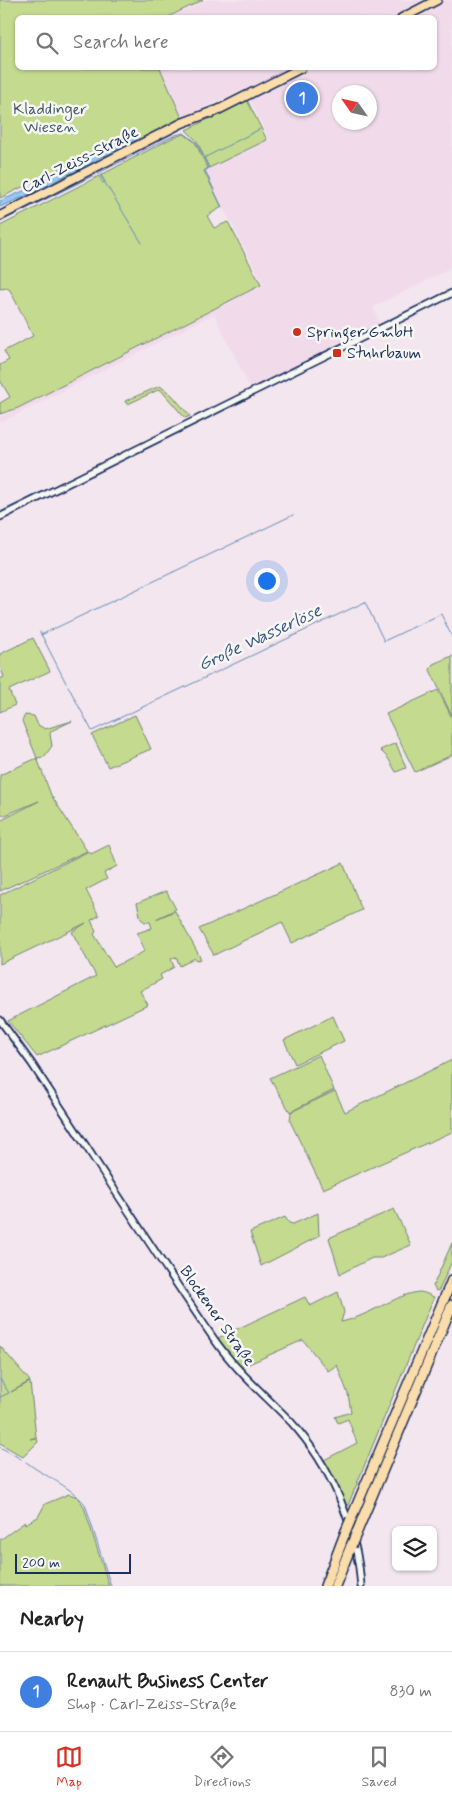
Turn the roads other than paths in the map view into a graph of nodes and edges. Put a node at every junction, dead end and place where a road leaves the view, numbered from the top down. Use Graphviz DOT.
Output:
graph roads {
  1 [pos="437,0"];
  2 [pos="408,15"];
  3 [pos="297,70"];
  4 [pos="0,216"];
  5 [pos="452,293"];
  6 [pos="0,517"];
  7 [pos="0,1016"];
  8 [pos="0,1020"];
  9 [pos="32,1064"];
  10 [pos="452,1280"];
  11 [pos="452,1305"];
  12 [pos="325,1586"];
  13 [pos="335,1586"];
  14 [pos="361,1586"];
  1 -- 2 [label="main road"];
  3 -- 4 [label="main road, Carl-Zeiss-Straße"];
  5 -- 6 [label="street"];
  7 -- 9 [label="street, Blockener Straße"];
  8 -- 9 [label="street, Blockener Straße"];
  9 -- 14 [label="street, Blockener Straße"];
  10 -- 12 [label="highway, bridge"];
  11 -- 13 [label="highway, bridge"];
}
